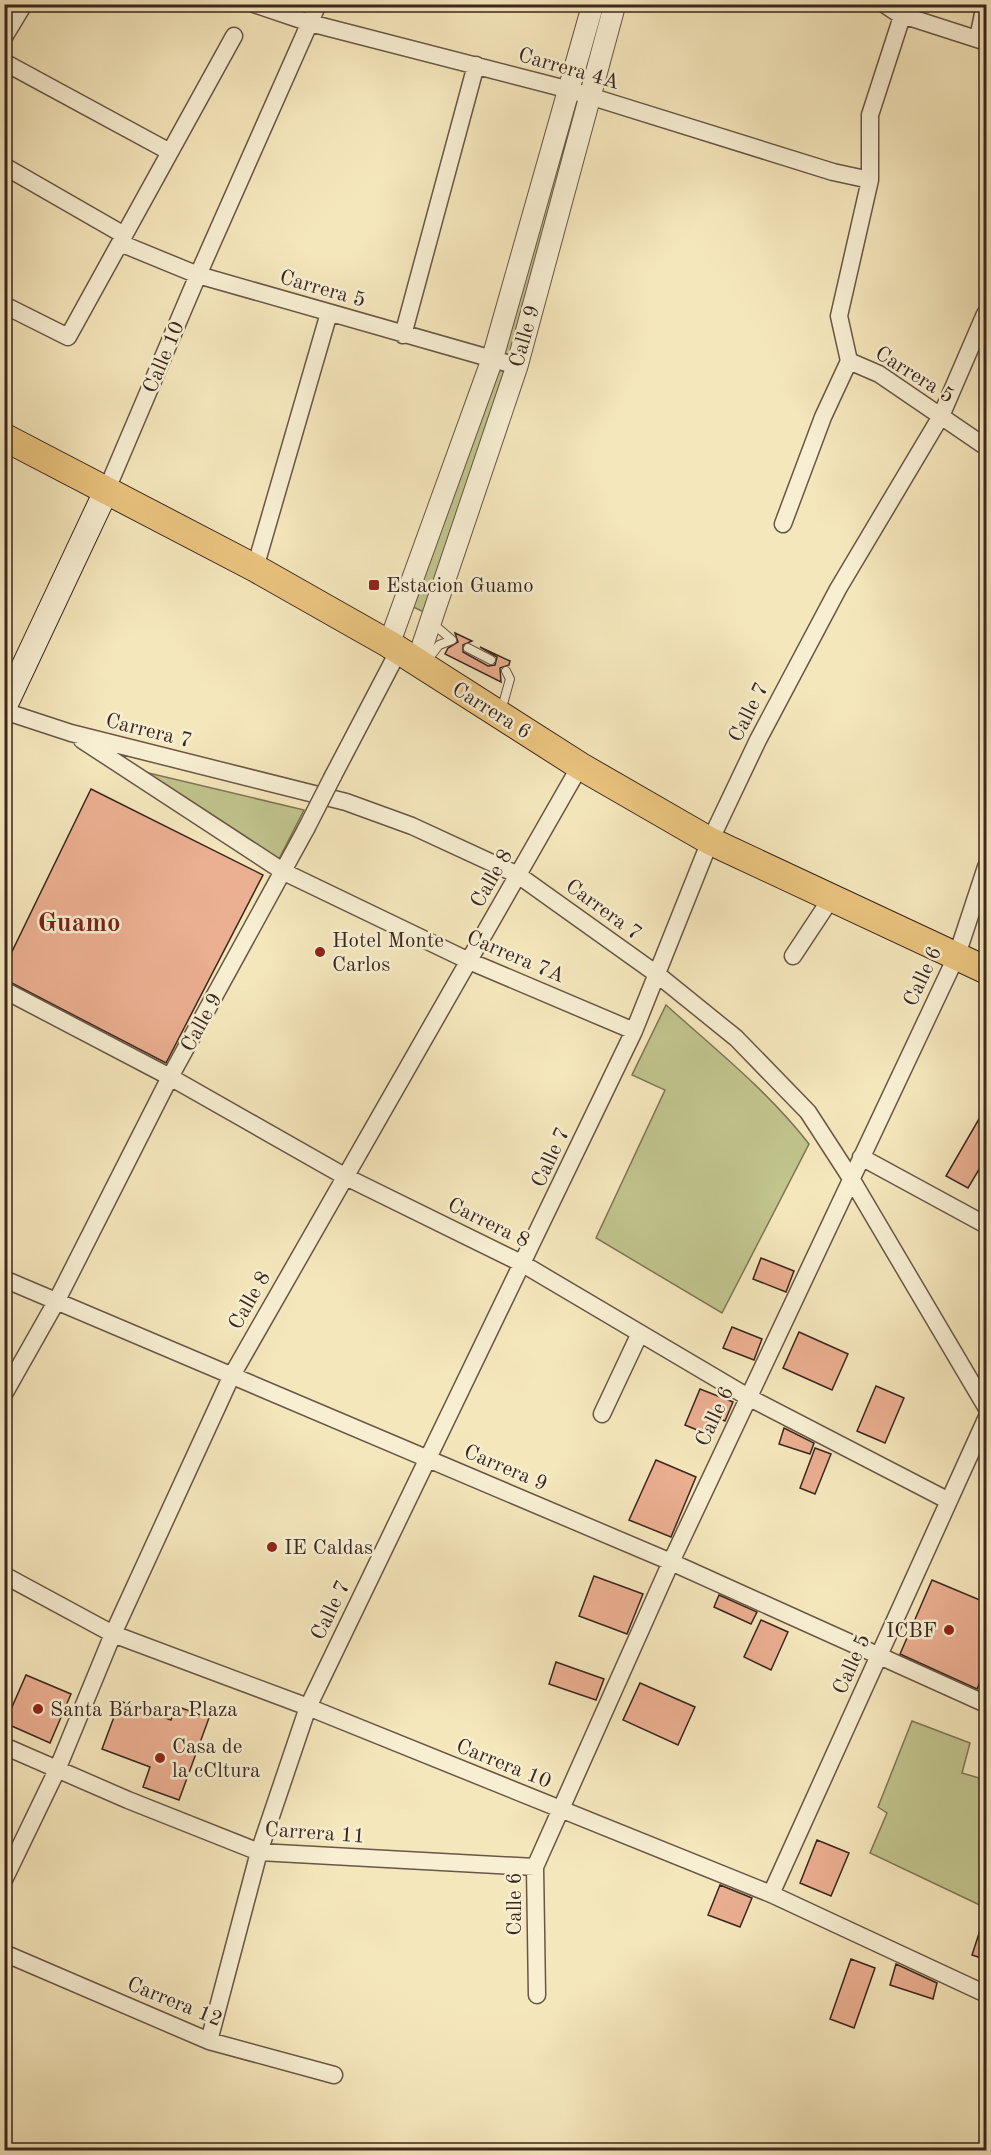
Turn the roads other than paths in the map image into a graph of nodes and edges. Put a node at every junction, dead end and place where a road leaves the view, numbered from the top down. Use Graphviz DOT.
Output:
graph roads {
  1 [pos="24,4"];
  2 [pos="254,4"];
  3 [pos="318,4"];
  4 [pos="593,4"];
  5 [pos="615,4"];
  6 [pos="884,4"];
  7 [pos="985,4"];
  8 [pos="905,9"];
  9 [pos="310,23"];
  10 [pos="234,36"];
  11 [pos="4,37"];
  12 [pos="982,40"];
  13 [pos="4,62"];
  14 [pos="476,65"];
  15 [pos="580,93"];
  16 [pos="171,152"];
  17 [pos="4,166"];
  18 [pos="870,180"];
  19 [pos="122,239"];
  20 [pos="198,275"];
  21 [pos="4,306"];
  22 [pos="329,313"];
  23 [pos="985,314"];
  24 [pos="403,335"];
  25 [pos="492,360"];
  26 [pos="849,361"];
  27 [pos="517,366"];
  28 [pos="941,416"];
  29 [pos="4,436"];
  30 [pos="987,447"];
  31 [pos="107,489"];
  32 [pos="783,525"];
  33 [pos="255,568"];
  34 [pos="468,648"];
  35 [pos="407,656"];
  36 [pos="491,660"];
  37 [pos="506,671"];
  38 [pos="4,710"];
  39 [pos="500,715"];
  40 [pos="70,733"];
  41 [pos="580,766"];
  42 [pos="710,841"];
  43 [pos="987,867"];
  44 [pos="284,872"];
  45 [pos="518,874"];
  46 [pos="832,897"];
  47 [pos="957,955"];
  48 [pos="793,956"];
  49 [pos="469,961"];
  50 [pos="987,970"];
  51 [pos="658,975"];
  52 [pos="4,990"];
  53 [pos="634,1031"];
  54 [pos="170,1077"];
  55 [pos="861,1157"];
  56 [pos="346,1177"];
  57 [pos="852,1180"];
  58 [pos="987,1225"];
  59 [pos="524,1264"];
  60 [pos="4,1279"];
  61 [pos="56,1302"];
  62 [pos="640,1333"];
  63 [pos="231,1377"];
  64 [pos="4,1394"];
  65 [pos="748,1398"];
  66 [pos="987,1407"];
  67 [pos="602,1414"];
  68 [pos="987,1419"];
  69 [pos="429,1458"];
  70 [pos="950,1501"];
  71 [pos="671,1562"];
  72 [pos="4,1575"];
  73 [pos="113,1634"];
  74 [pos="879,1656"];
  75 [pos="987,1704"];
  76 [pos="309,1707"];
  77 [pos="4,1746"];
  78 [pos="57,1770"];
  79 [pos="558,1810"];
  80 [pos="259,1852"];
  81 [pos="535,1867"];
  82 [pos="4,1880"];
  83 [pos="771,1894"];
  84 [pos="4,1953"];
  85 [pos="987,1994"];
  86 [pos="537,1995"];
  87 [pos="209,2041"];
  88 [pos="334,2075"];
  1 -- 11 [label="street"];
  2 -- 9 [label="street, Carrera 4A"];
  3 -- 9 [label="street, Calle 10"];
  4 -- 15 [label="street, Calle 9"];
  5 -- 15 [label="street, Calle 9"];
  6 -- 8 [label="street"];
  7 -- 12 [label="street"];
  8 -- 12 [label="street"];
  8 -- 18 [label="street"];
  9 -- 14 [label="street, Carrera 4A"];
  9 -- 20 [label="street, Calle 10"];
  10 -- 16 [label="street"];
  13 -- 16 [label="street"];
  14 -- 15 [label="street, Carrera 4A"];
  14 -- 24 [label="street"];
  15 -- 18 [label="street, Carrera 4A"];
  15 -- 25 [label="street, Calle 9"];
  15 -- 27 [label="street, Calle 9"];
  16 -- 19 [label="street"];
  17 -- 19 [label="street, Carrera 5"];
  18 -- 26 [label="street"];
  19 -- 20 [label="street, Carrera 5"];
  19 -- 21 [label="street"];
  20 -- 22 [label="street, Carrera 5"];
  20 -- 31 [label="street, Calle 10"];
  22 -- 24 [label="street, Carrera 5"];
  22 -- 33 [label="street"];
  23 -- 28 [label="street, Calle 7"];
  24 -- 25 [label="street, Carrera 5"];
  25 -- 27 [label="street, Carrera 5"];
  25 -- 35 [label="street, Calle 9"];
  26 -- 28 [label="street, Carrera 5"];
  26 -- 32 [label="street"];
  27 -- 35 [label="street, Calle 9"];
  28 -- 30 [label="street, Carrera 5"];
  28 -- 42 [label="street, Calle 7"];
  29 -- 31 [label="main road, Carrera 6"];
  31 -- 33 [label="main road, Carrera 6"];
  31 -- 38 [label="main road, Calle 10"];
  33 -- 35 [label="main road, Carrera 6"];
  34 -- 36 [label="lane"];
  35 -- 39 [label="main road, Carrera 6"];
  35 -- 44 [label="street, Calle 9, bridge"];
  37 -- 39 [label="lane"];
  38 -- 40 [label="street, Carrera 7"];
  39 -- 41 [label="main road, Carrera 6"];
  40 -- 44 [label="street, Carrera 7A"];
  40 -- 45 [label="street, Carrera 7"];
  41 -- 42 [label="main road, Carrera 6"];
  41 -- 45 [label="street, Calle 8"];
  42 -- 46 [label="main road, Carrera 6"];
  42 -- 51 [label="street, Calle 7"];
  43 -- 47 [label="street, Calle 6"];
  44 -- 49 [label="street, Carrera 7A"];
  44 -- 54 [label="street, Calle 9"];
  45 -- 49 [label="street, Calle 8"];
  45 -- 51 [label="street, Carrera 7"];
  46 -- 47 [label="main road, Carrera 6"];
  46 -- 48 [label="street"];
  47 -- 50 [label="main road, Carrera 6"];
  47 -- 55 [label="street, Calle 6"];
  49 -- 53 [label="street, Carrera 7A"];
  49 -- 56 [label="street, Calle 8"];
  51 -- 53 [label="street, Calle 7"];
  51 -- 57 [label="street, Carrera 7"];
  52 -- 54 [label="street, Carrera 8"];
  53 -- 59 [label="street, Calle 7"];
  54 -- 56 [label="street, Carrera 8"];
  54 -- 61 [label="street, Calle 9"];
  55 -- 57 [label="street, Calle 6"];
  55 -- 58 [label="street"];
  56 -- 59 [label="street, Carrera 8"];
  56 -- 63 [label="street, Calle 8"];
  57 -- 65 [label="street, Calle 6"];
  57 -- 66 [label="street, Carrera 7"];
  59 -- 62 [label="street, Carrera 8"];
  59 -- 69 [label="street, Calle 7"];
  60 -- 61 [label="street, Carrera 9"];
  61 -- 63 [label="street, Carrera 9"];
  61 -- 64 [label="street, Calle 9"];
  62 -- 65 [label="street, Carrera 8"];
  62 -- 67 [label="street"];
  63 -- 69 [label="street, Carrera 9"];
  63 -- 73 [label="street, Calle 8"];
  65 -- 70 [label="street, Carrera 8"];
  65 -- 71 [label="street, Calle 6"];
  68 -- 70 [label="street, Calle 5"];
  69 -- 71 [label="street, Carrera 9"];
  69 -- 76 [label="street, Calle 7"];
  70 -- 74 [label="street, Calle 5"];
  71 -- 74 [label="street, Carrera 9"];
  71 -- 79 [label="street, Calle 6"];
  72 -- 73 [label="street, Carrera 10"];
  73 -- 76 [label="street, Carrera 10"];
  73 -- 78 [label="street, Calle 8"];
  74 -- 75 [label="street, Carrera 9"];
  74 -- 83 [label="street, Calle 5"];
  76 -- 79 [label="street, Carrera 10"];
  76 -- 80 [label="street, Calle 7"];
  77 -- 78 [label="street, Carrera 11"];
  78 -- 80 [label="street, Carrera 11"];
  78 -- 82 [label="street, Calle 8"];
  79 -- 81 [label="street, Calle 6"];
  79 -- 83 [label="street, Carrera 10"];
  80 -- 81 [label="street, Carrera 11"];
  80 -- 87 [label="street, Calle 7"];
  81 -- 86 [label="street, Calle 6"];
  83 -- 85 [label="street, Carrera 10"];
  84 -- 87 [label="street, Carrera 12"];
  87 -- 88 [label="street, Carrera 12"];
}
